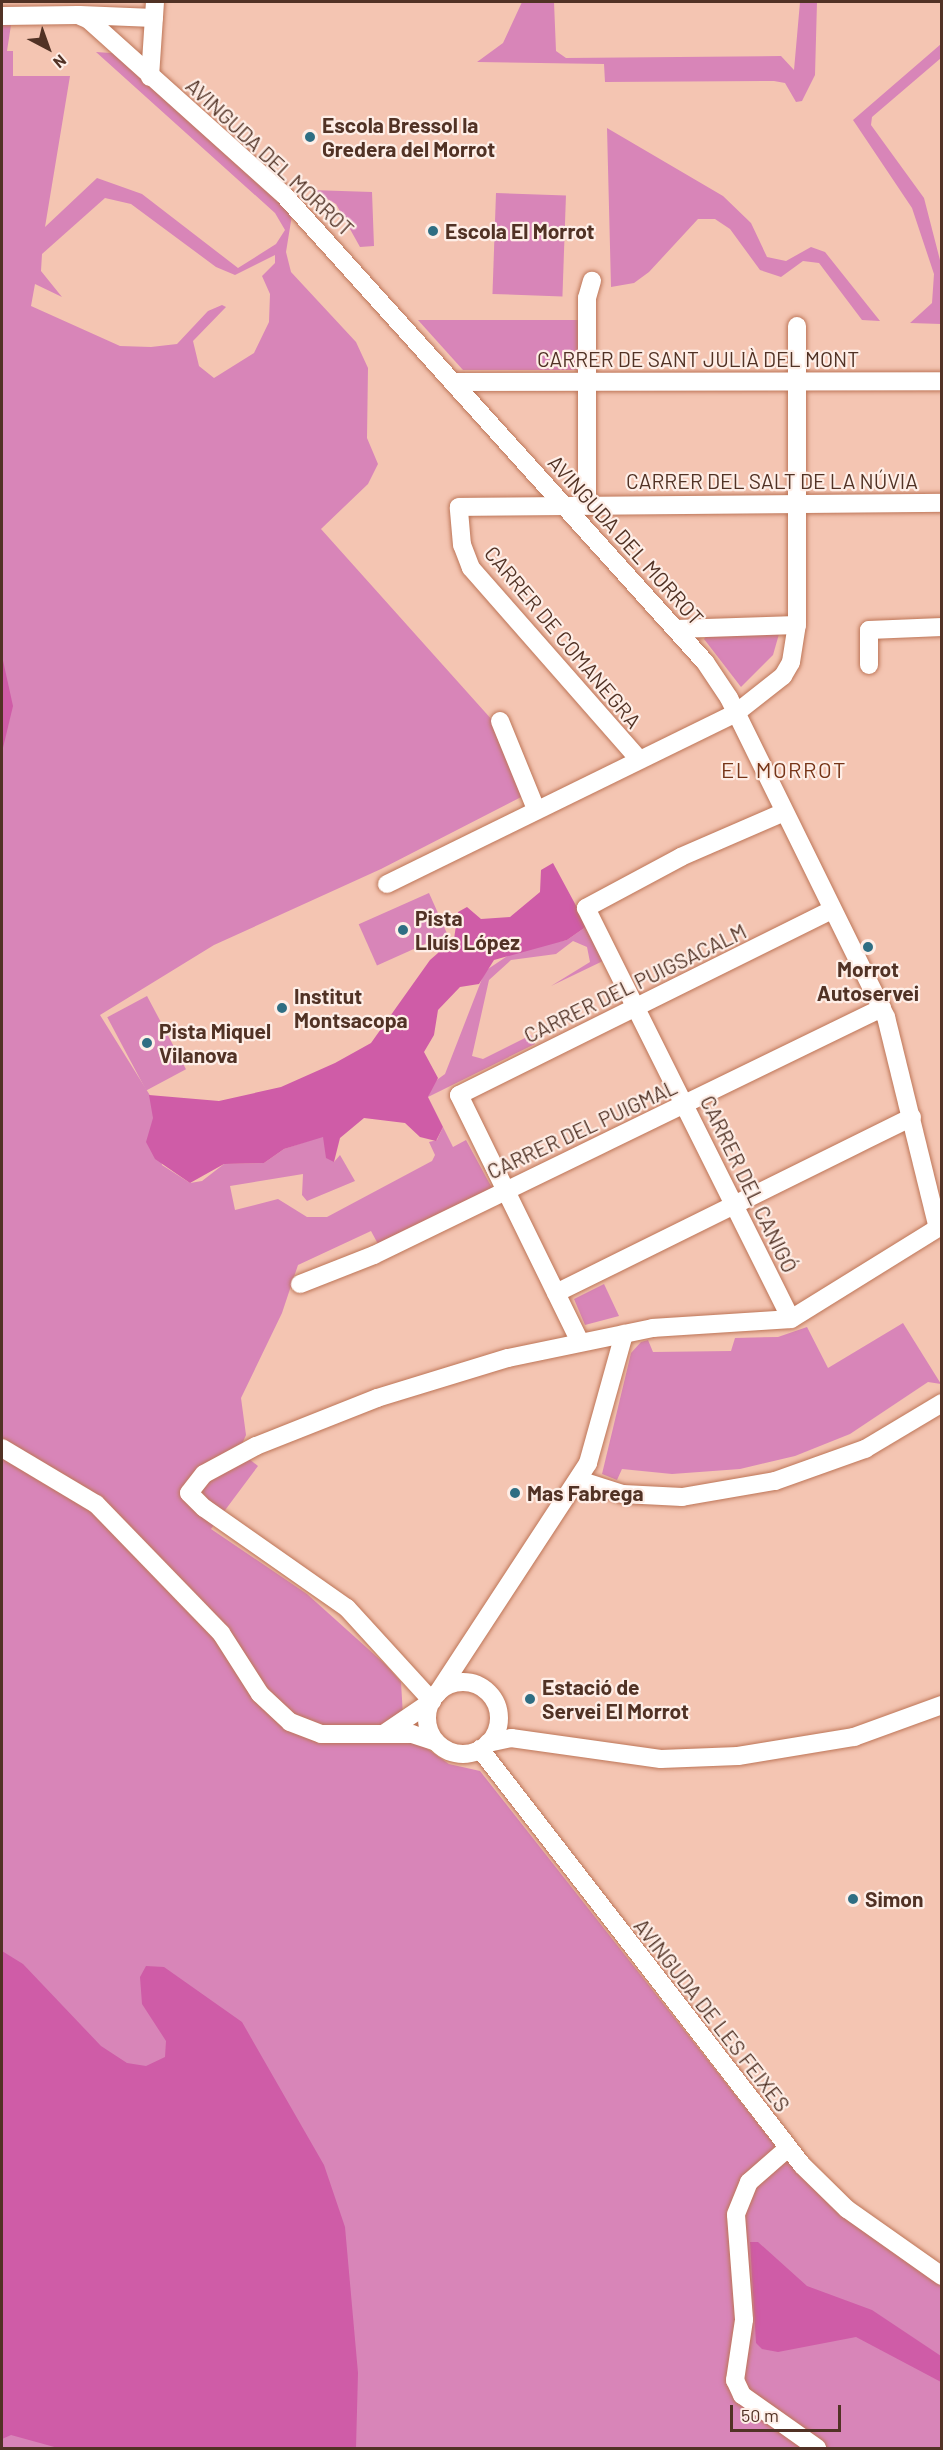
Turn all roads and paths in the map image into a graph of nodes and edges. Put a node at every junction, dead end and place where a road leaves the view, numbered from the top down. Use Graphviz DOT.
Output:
graph roads {
  1 [pos="154,10"];
  2 [pos="78,15"];
  3 [pos="2,16"];
  4 [pos="150,77"];
  5 [pos="592,281"];
  6 [pos="797,326"];
  7 [pos="587,381"];
  8 [pos="942,381"];
  9 [pos="455,382"];
  10 [pos="798,382"];
  11 [pos="562,503"];
  12 [pos="800,503"];
  13 [pos="942,503"];
  14 [pos="588,504"];
  15 [pos="459,507"];
  16 [pos="797,625"];
  17 [pos="942,627"];
  18 [pos="676,629"];
  19 [pos="870,665"];
  20 [pos="736,713"];
  21 [pos="500,721"];
  22 [pos="636,757"];
  23 [pos="536,808"];
  24 [pos="782,813"];
  25 [pos="387,884"];
  26 [pos="831,911"];
  27 [pos="636,1007"];
  28 [pos="882,1008"];
  29 [pos="685,1105"];
  30 [pos="912,1117"];
  31 [pos="506,1190"];
  32 [pos="735,1205"];
  33 [pos="940,1230"];
  34 [pos="300,1284"];
  35 [pos="556,1293"];
  36 [pos="791,1319"];
  37 [pos="624,1334"];
  38 [pos="580,1342"];
  39 [pos="942,1403"];
  40 [pos="2,1448"];
  41 [pos="579,1480"];
  42 [pos="477,1634"];
  43 [pos="482,1688"];
  44 [pos="434,1697"];
  45 [pos="942,1705"];
  46 [pos="498,1712"];
  47 [pos="386,1733"];
  48 [pos="436,1742"];
  49 [pos="544,1744"];
  50 [pos="484,1746"];
  51 [pos="788,2148"];
  52 [pos="919,2259"];
  53 [pos="942,2269"];
  54 [pos="942,2276"];
  55 [pos="817,2448"];
  1 -- 2 [label="street"];
  1 -- 4 [label="street"];
  2 -- 3 [label="street"];
  2 -- 4 [label="street, AVINGUDA DEL MORROT"];
  4 -- 9 [label="street, AVINGUDA DEL MORROT"];
  5 -- 7 [label="street"];
  6 -- 10 [label="street"];
  7 -- 9 [label="street, CARRER DE SANT JULIÀ DEL MONT"];
  7 -- 10 [label="street, CARRER DE SANT JULIÀ DEL MONT"];
  7 -- 14 [label="street"];
  8 -- 10 [label="street, CARRER DE SANT JULIÀ DEL MONT"];
  9 -- 11 [label="street, AVINGUDA DEL MORROT"];
  10 -- 12 [label="street"];
  11 -- 14 [label="street, CARRER DEL SALT DE LA NÚVIA"];
  11 -- 15 [label="street, CARRER DEL SALT DE LA NÚVIA"];
  11 -- 18 [label="street, AVINGUDA DEL MORROT"];
  12 -- 13 [label="street, CARRER DEL SALT DE LA NÚVIA"];
  12 -- 14 [label="street, CARRER DEL SALT DE LA NÚVIA"];
  12 -- 16 [label="street"];
  15 -- 22 [label="street, CARRER DE COMANEGRA"];
  16 -- 18 [label="street"];
  16 -- 20 [label="street"];
  17 -- 19 [label="street"];
  18 -- 20 [label="street, AVINGUDA DEL MORROT"];
  20 -- 22 [label="street"];
  20 -- 24 [label="street, AVINGUDA DEL MORROT"];
  21 -- 23 [label="street"];
  22 -- 23 [label="street"];
  23 -- 25 [label="street"];
  24 -- 26 [label="street, AVINGUDA DEL MORROT"];
  24 -- 27 [label="street, CARRER DEL CANIGÓ"];
  26 -- 27 [label="street, CARRER DEL PUIGSACALM"];
  26 -- 28 [label="street, AVINGUDA DEL MORROT"];
  27 -- 29 [label="street, CARRER DEL CANIGÓ"];
  27 -- 31 [label="street, CARRER DEL PUIGSACALM"];
  28 -- 29 [label="street, CARRER DEL PUIGMAL"];
  28 -- 30 [label="street, AVINGUDA DEL MORROT"];
  29 -- 31 [label="street, CARRER DEL PUIGMAL"];
  29 -- 32 [label="street, CARRER DEL CANIGÓ"];
  30 -- 32 [label="street"];
  30 -- 33 [label="street, AVINGUDA DEL MORROT"];
  31 -- 34 [label="street, CARRER DEL PUIGMAL"];
  31 -- 35 [label="street"];
  32 -- 35 [label="street"];
  32 -- 36 [label="street, CARRER DEL CANIGÓ"];
  33 -- 36 [label="street"];
  35 -- 38 [label="street"];
  36 -- 37 [label="street"];
  37 -- 38 [label="street"];
  37 -- 41 [label="street"];
  38 -- 44 [label="street"];
  39 -- 41 [label="street"];
  40 -- 47 [label="street"];
  41 -- 42 [label="street"];
  42 -- 43 [label="street"];
  42 -- 44 [label="street"];
  43 -- 44 [label="street"];
  43 -- 46 [label="street"];
  44 -- 47 [label="street"];
  44 -- 48 [label="street"];
  45 -- 49 [label="street"];
  46 -- 49 [label="street"];
  46 -- 50 [label="street"];
  47 -- 48 [label="street"];
  48 -- 50 [label="street"];
  49 -- 50 [label="street"];
  50 -- 51 [label="street, AVINGUDA DE LES FEIXES"];
  51 -- 52 [label="street, AVINGUDA DE LES FEIXES"];
  51 -- 55 [label="street"];
  52 -- 53 [label="street"];
  52 -- 54 [label="street, AVINGUDA DE LES FEIXES"];
}
